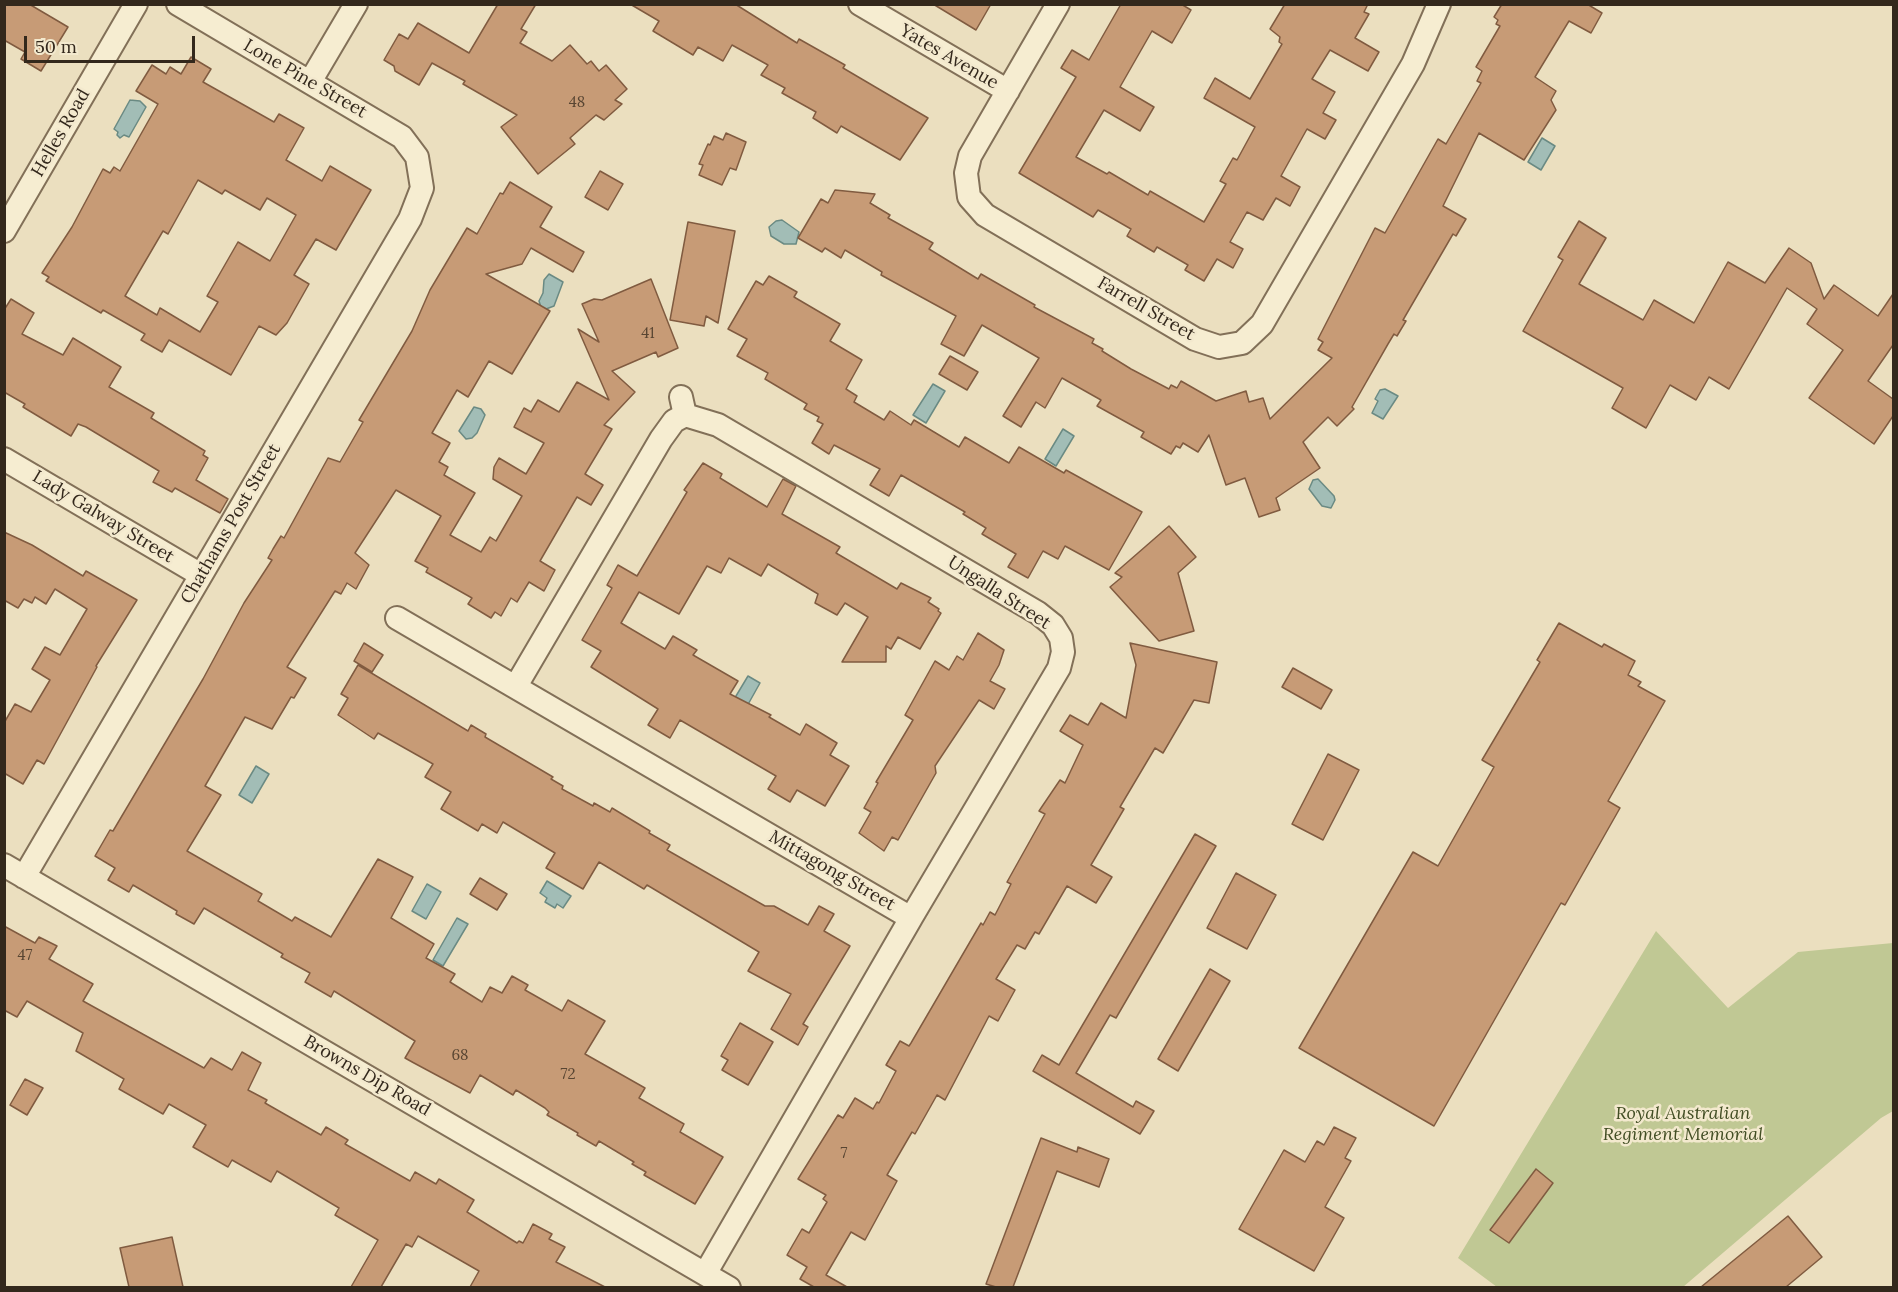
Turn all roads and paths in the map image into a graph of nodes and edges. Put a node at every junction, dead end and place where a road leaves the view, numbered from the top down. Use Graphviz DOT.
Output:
graph roads {
  1 [pos="136,4"];
  2 [pos="178,4"];
  3 [pos="356,4"];
  4 [pos="860,4"];
  5 [pos="1058,4"];
  6 [pos="1439,4"];
  7 [pos="310,82"];
  8 [pos="1008,91"];
  9 [pos="420,166"];
  10 [pos="4,231"];
  11 [pos="4,459"];
  12 [pos="201,575"];
  13 [pos="398,618"];
  14 [pos="516,687"];
  15 [pos="14,871"];
  16 [pos="911,918"];
  17 [pos="705,1274"];
  18 [pos="729,1287"];
  1 -- 10 [label="street, Helles Road"];
  2 -- 7 [label="street, Lone Pine Street"];
  3 -- 7 [label="street"];
  4 -- 8 [label="street, Yates Avenue"];
  5 -- 8 [label="street, Farrell Street"];
  6 -- 8 [label="street, Farrell Street"];
  7 -- 9 [label="street, Lone Pine Street"];
  9 -- 12 [label="street, Chathams Post Street"];
  11 -- 12 [label="street, Lady Galway Street"];
  12 -- 15 [label="street, Chathams Post Street"];
  13 -- 14 [label="street, Mittagong Street"];
  14 -- 16 [label="street, Mittagong Street"];
  14 -- 16 [label="street, Ungalla Street"];
  15 -- 17 [label="street, Browns Dip Road"];
  16 -- 17 [label="street, Mittagong Street"];
  17 -- 18 [label="street, Browns Dip Road"];
}
